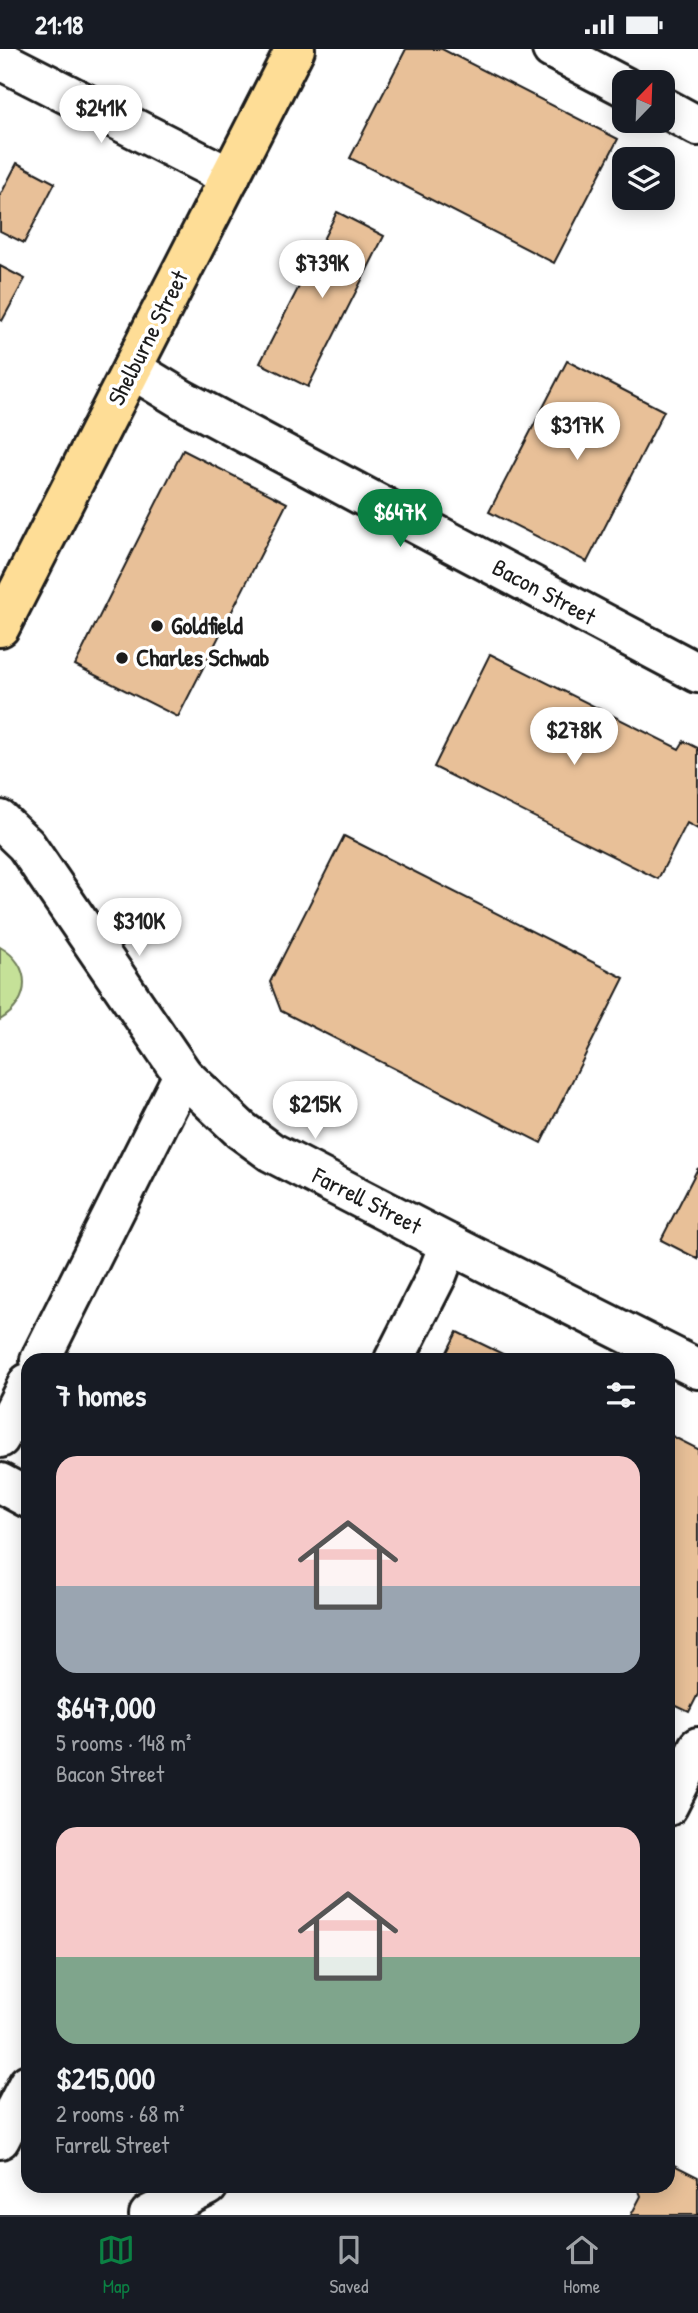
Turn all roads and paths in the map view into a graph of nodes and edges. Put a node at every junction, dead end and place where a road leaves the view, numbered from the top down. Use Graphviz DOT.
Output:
graph roads {
  1 [pos="295,49"];
  2 [pos="552,49"];
  3 [pos="0,60"];
  4 [pos="612,80"];
  5 [pos="676,114"];
  6 [pos="698,126"];
  7 [pos="230,177"];
  8 [pos="132,369"];
  9 [pos="10,583"];
  10 [pos="0,627"];
  11 [pos="698,673"];
  12 [pos="0,820"];
  13 [pos="183,1076"];
  14 [pos="449,1244"];
  15 [pos="44,1353"];
  16 [pos="398,1353"];
  17 [pos="666,1353"];
  18 [pos="675,1357"];
  19 [pos="698,1369"];
  20 [pos="21,1397"];
  21 [pos="0,1438"];
  22 [pos="0,1483"];
  23 [pos="21,1494"];
  24 [pos="698,1747"];
  25 [pos="675,1792"];
  26 [pos="21,2098"];
  27 [pos="0,2139"];
  28 [pos="194,2193"];
  29 [pos="149,2215"];
  1 -- 7 [label="main road, Shelburne Street"];
  2 -- 4 [label="street"];
  3 -- 7 [label="street"];
  5 -- 6 [label="street"];
  7 -- 8 [label="main road, Shelburne Street"];
  8 -- 9 [label="main road, Shelburne Street"];
  8 -- 11 [label="street, Bacon Street"];
  9 -- 10 [label="main road, Shelburne Street"];
  12 -- 13 [label="street, Farrell Street"];
  13 -- 14 [label="street, Farrell Street"];
  13 -- 15 [label="street"];
  14 -- 16 [label="street"];
  14 -- 17 [label="street, Farrell Street"];
  18 -- 19 [label="street, Farrell Street"];
  20 -- 21 [label="street"];
  22 -- 23 [label="street"];
  24 -- 25 [label="street"];
  26 -- 27 [label="street"];
  28 -- 29 [label="street"];
}
